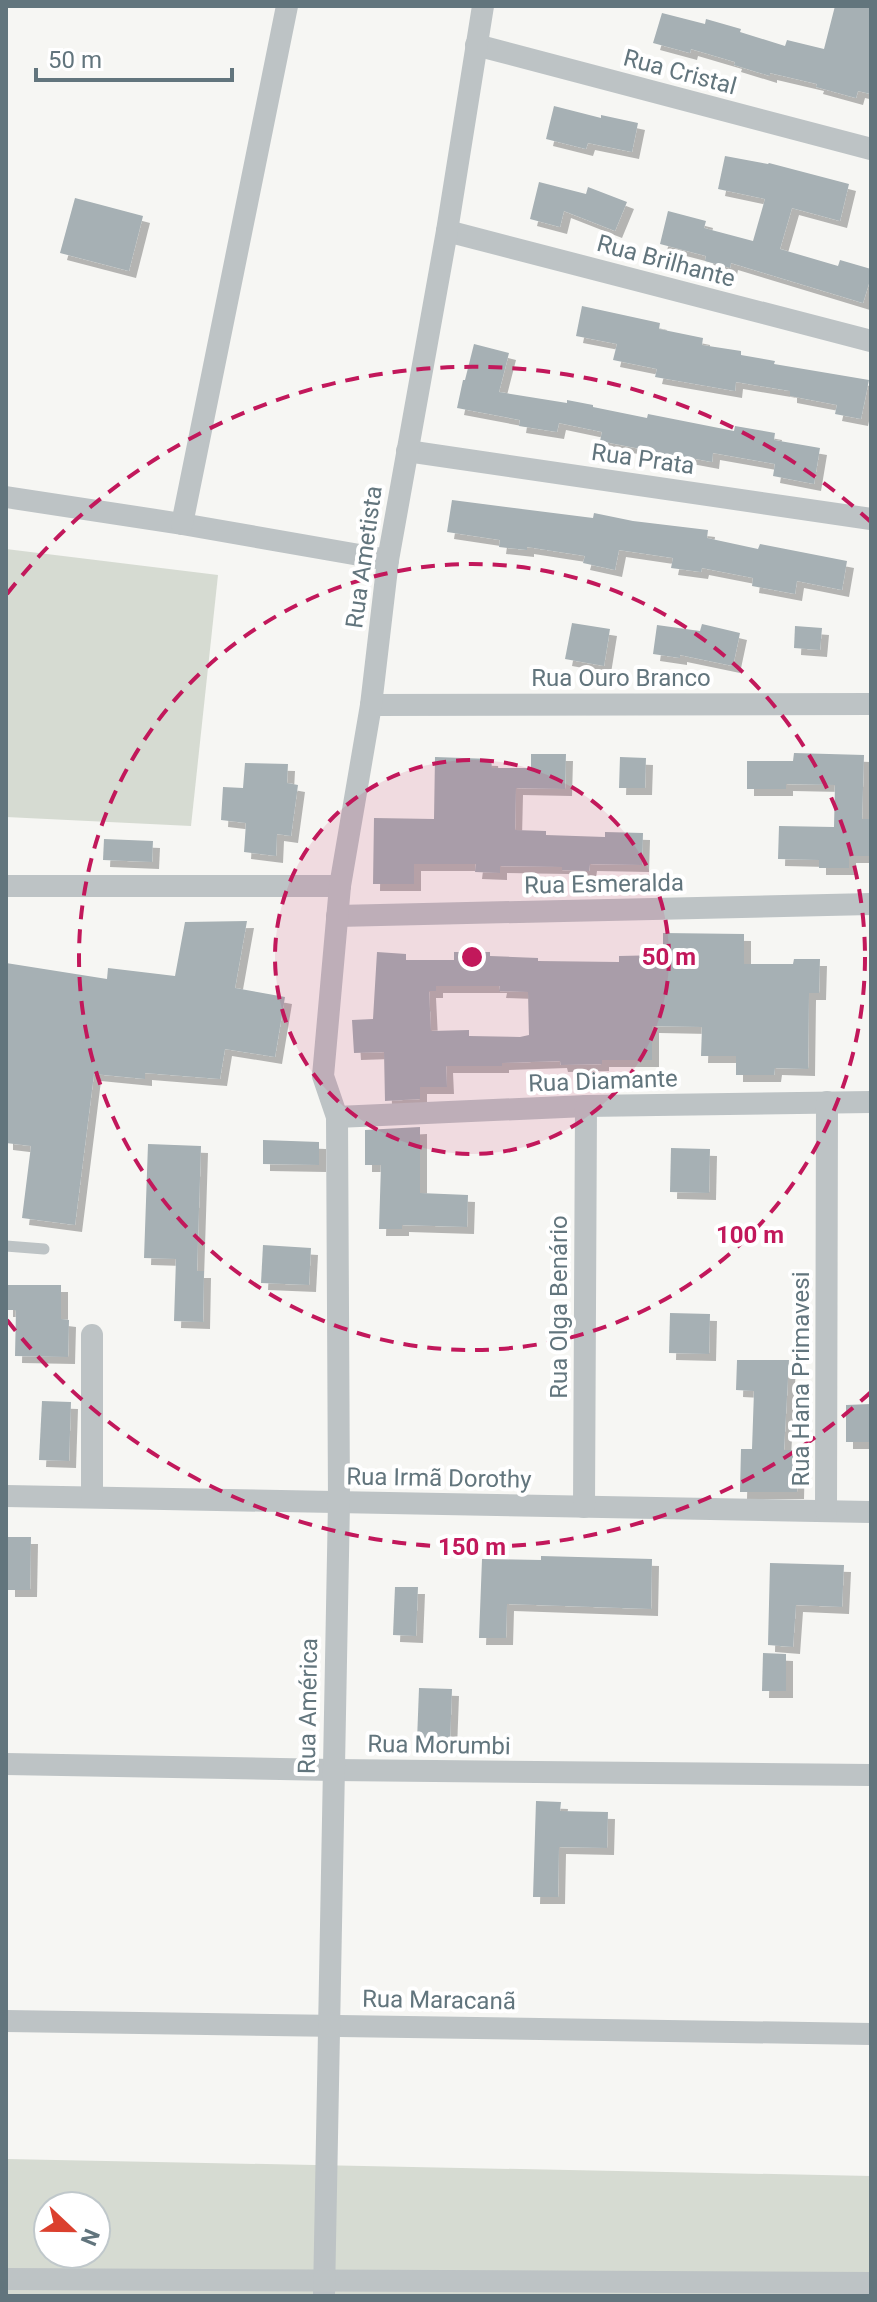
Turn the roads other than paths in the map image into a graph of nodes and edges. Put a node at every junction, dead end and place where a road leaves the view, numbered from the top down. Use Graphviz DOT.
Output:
graph roads {
  1 [pos="287,6"];
  2 [pos="483,6"];
  3 [pos="476,45"];
  4 [pos="871,149"];
  5 [pos="447,231"];
  6 [pos="871,341"];
  7 [pos="407,451"];
  8 [pos="6,497"];
  9 [pos="871,519"];
  10 [pos="182,524"];
  11 [pos="388,560"];
  12 [pos="871,704"];
  13 [pos="371,705"];
  14 [pos="6,886"];
  15 [pos="340,886"];
  16 [pos="871,904"];
  17 [pos="337,916"];
  18 [pos="871,1079"];
  19 [pos="827,1102"];
  20 [pos="869,1102"];
  21 [pos="586,1106"];
  22 [pos="337,1117"];
  23 [pos="6,1246"];
  24 [pos="44,1249"];
  25 [pos="92,1335"];
  26 [pos="6,1496"];
  27 [pos="92,1497"];
  28 [pos="339,1502"];
  29 [pos="584,1507"];
  30 [pos="826,1511"];
  31 [pos="871,1512"];
  32 [pos="6,1764"];
  33 [pos="333,1770"];
  34 [pos="871,1775"];
  35 [pos="6,2021"];
  36 [pos="328,2024"];
  37 [pos="871,2034"];
  38 [pos="6,2279"];
  39 [pos="871,2283"];
  40 [pos="324,2288"];
  1 -- 10 [label="street"];
  2 -- 3 [label="street, Rua Ametista"];
  3 -- 4 [label="street, Rua Cristal"];
  3 -- 5 [label="street, Rua Ametista"];
  5 -- 6 [label="street, Rua Brilhante"];
  5 -- 7 [label="street, Rua Ametista"];
  7 -- 9 [label="street, Rua Prata"];
  7 -- 11 [label="street, Rua Ametista"];
  8 -- 10 [label="street"];
  10 -- 11 [label="street"];
  11 -- 13 [label="street, Rua Ametista"];
  12 -- 13 [label="street, Rua Ouro Branco"];
  13 -- 15 [label="street, Rua Ametista"];
  14 -- 15 [label="street"];
  15 -- 17 [label="street, Rua Ametista"];
  16 -- 17 [label="street, Rua Esmeralda"];
  17 -- 22 [label="street, Rua Ametista"];
  18 -- 20 [label="street"];
  19 -- 20 [label="street, Rua Diamante"];
  19 -- 21 [label="street, Rua Diamante"];
  19 -- 30 [label="street, Rua Hana Primavesi"];
  21 -- 22 [label="street, Rua Diamante"];
  21 -- 29 [label="street, Rua Olga Benário"];
  22 -- 28 [label="street, Rua América"];
  23 -- 24 [label="lane"];
  25 -- 27 [label="street"];
  26 -- 27 [label="street, Rua Irmã Dorothy"];
  27 -- 28 [label="street, Rua Irmã Dorothy"];
  28 -- 29 [label="street, Rua Irmã Dorothy"];
  28 -- 33 [label="street, Rua América"];
  29 -- 30 [label="street, Rua Irmã Dorothy"];
  30 -- 31 [label="street, Rua Irmã Dorothy"];
  32 -- 33 [label="street, Rua Morumbi"];
  33 -- 34 [label="street, Rua Morumbi"];
  33 -- 36 [label="street, Rua América"];
  35 -- 36 [label="street, Rua Maracanã"];
  36 -- 37 [label="street, Rua Maracanã"];
  36 -- 40 [label="street, Rua América"];
  38 -- 40 [label="street"];
  39 -- 40 [label="street"];
}
